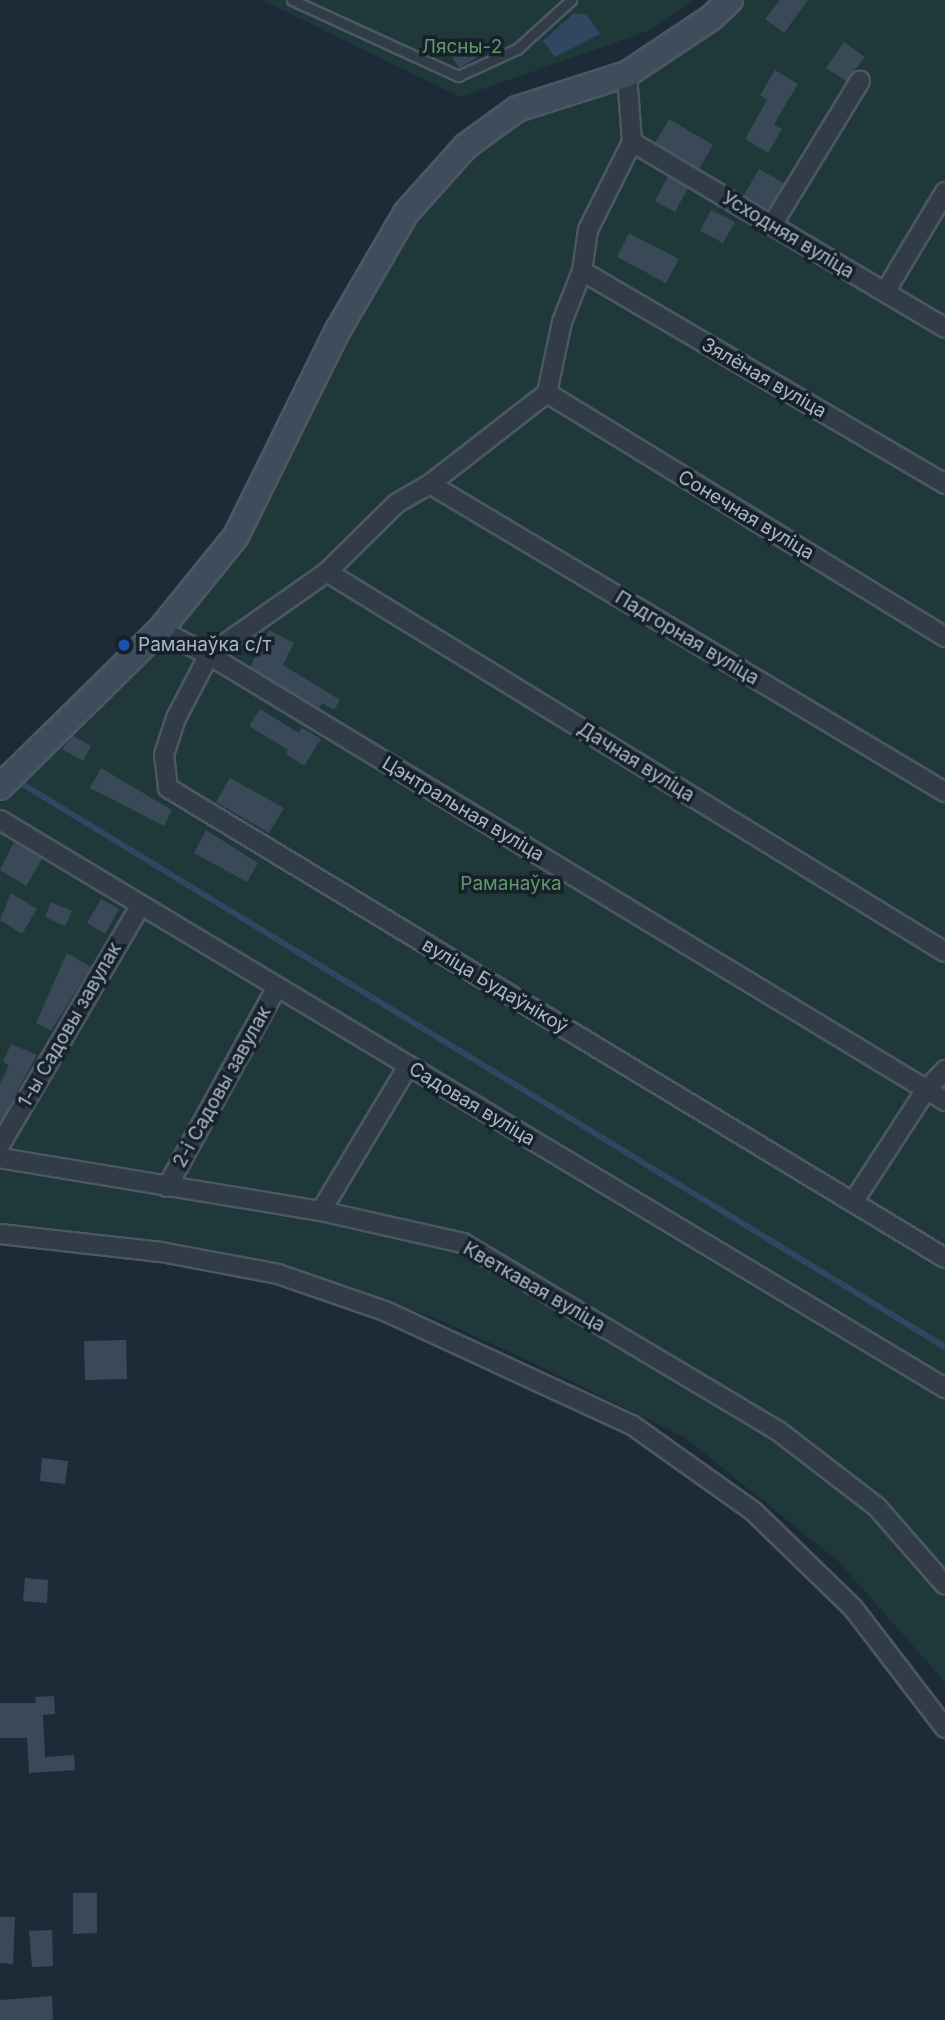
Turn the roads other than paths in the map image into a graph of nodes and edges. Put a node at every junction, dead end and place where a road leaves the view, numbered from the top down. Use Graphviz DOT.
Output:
graph roads {
  1 [pos="292,0"];
  2 [pos="571,0"];
  3 [pos="730,0"];
  4 [pos="627,74"];
  5 [pos="860,81"];
  6 [pos="632,142"];
  7 [pos="945,192"];
  8 [pos="772,225"];
  9 [pos="582,271"];
  10 [pos="885,292"];
  11 [pos="945,328"];
  12 [pos="547,393"];
  13 [pos="430,484"];
  14 [pos="945,484"];
  15 [pos="327,572"];
  16 [pos="160,630"];
  17 [pos="945,637"];
  18 [pos="209,655"];
  19 [pos="0,787"];
  20 [pos="945,792"];
  21 [pos="0,820"];
  22 [pos="141,905"];
  23 [pos="945,952"];
  24 [pos="277,987"];
  25 [pos="408,1066"];
  26 [pos="945,1070"];
  27 [pos="926,1090"];
  28 [pos="945,1101"];
  29 [pos="0,1144"];
  30 [pos="0,1158"];
  31 [pos="167,1187"];
  32 [pos="853,1202"];
  33 [pos="321,1211"];
  34 [pos="0,1234"];
  35 [pos="945,1258"];
  36 [pos="945,1388"];
  37 [pos="945,1585"];
  38 [pos="945,1728"];
  1 -- 2 [label="lane"];
  3 -- 4 [label="main road"];
  4 -- 6 [label="street"];
  4 -- 16 [label="main road"];
  5 -- 8 [label="street"];
  6 -- 8 [label="street, Усходняя вуліца"];
  6 -- 9 [label="street"];
  7 -- 10 [label="street"];
  8 -- 10 [label="street, Усходняя вуліца"];
  9 -- 12 [label="street"];
  9 -- 14 [label="street, Зялёная вуліца"];
  10 -- 11 [label="street, Усходняя вуліца"];
  12 -- 13 [label="street"];
  12 -- 17 [label="street, Сонечная вуліца"];
  13 -- 15 [label="street"];
  13 -- 20 [label="street, Падгорная вуліца"];
  15 -- 18 [label="street"];
  15 -- 23 [label="street, Дачная вуліца"];
  16 -- 18 [label="street, Цэнтральная вуліца"];
  16 -- 19 [label="main road"];
  18 -- 27 [label="street, Цэнтральная вуліца"];
  18 -- 32 [label="street, вуліца Будаўнікоў"];
  21 -- 22 [label="street, Садовая вуліца"];
  22 -- 24 [label="street, Садовая вуліца"];
  22 -- 29 [label="street, 1-ы Садовы завулак"];
  24 -- 25 [label="street, Садовая вуліца"];
  24 -- 31 [label="street, 2-і Садовы завулак"];
  25 -- 33 [label="street"];
  25 -- 36 [label="street, Садовая вуліца"];
  26 -- 27 [label="street"];
  27 -- 28 [label="street, Цэнтральная вуліца"];
  27 -- 32 [label="street"];
  30 -- 31 [label="street, Кветкавая вуліца"];
  31 -- 33 [label="street, Кветкавая вуліца"];
  32 -- 35 [label="street, вуліца Будаўнікоў"];
  33 -- 37 [label="street, Кветкавая вуліца"];
  34 -- 38 [label="street"];
}
